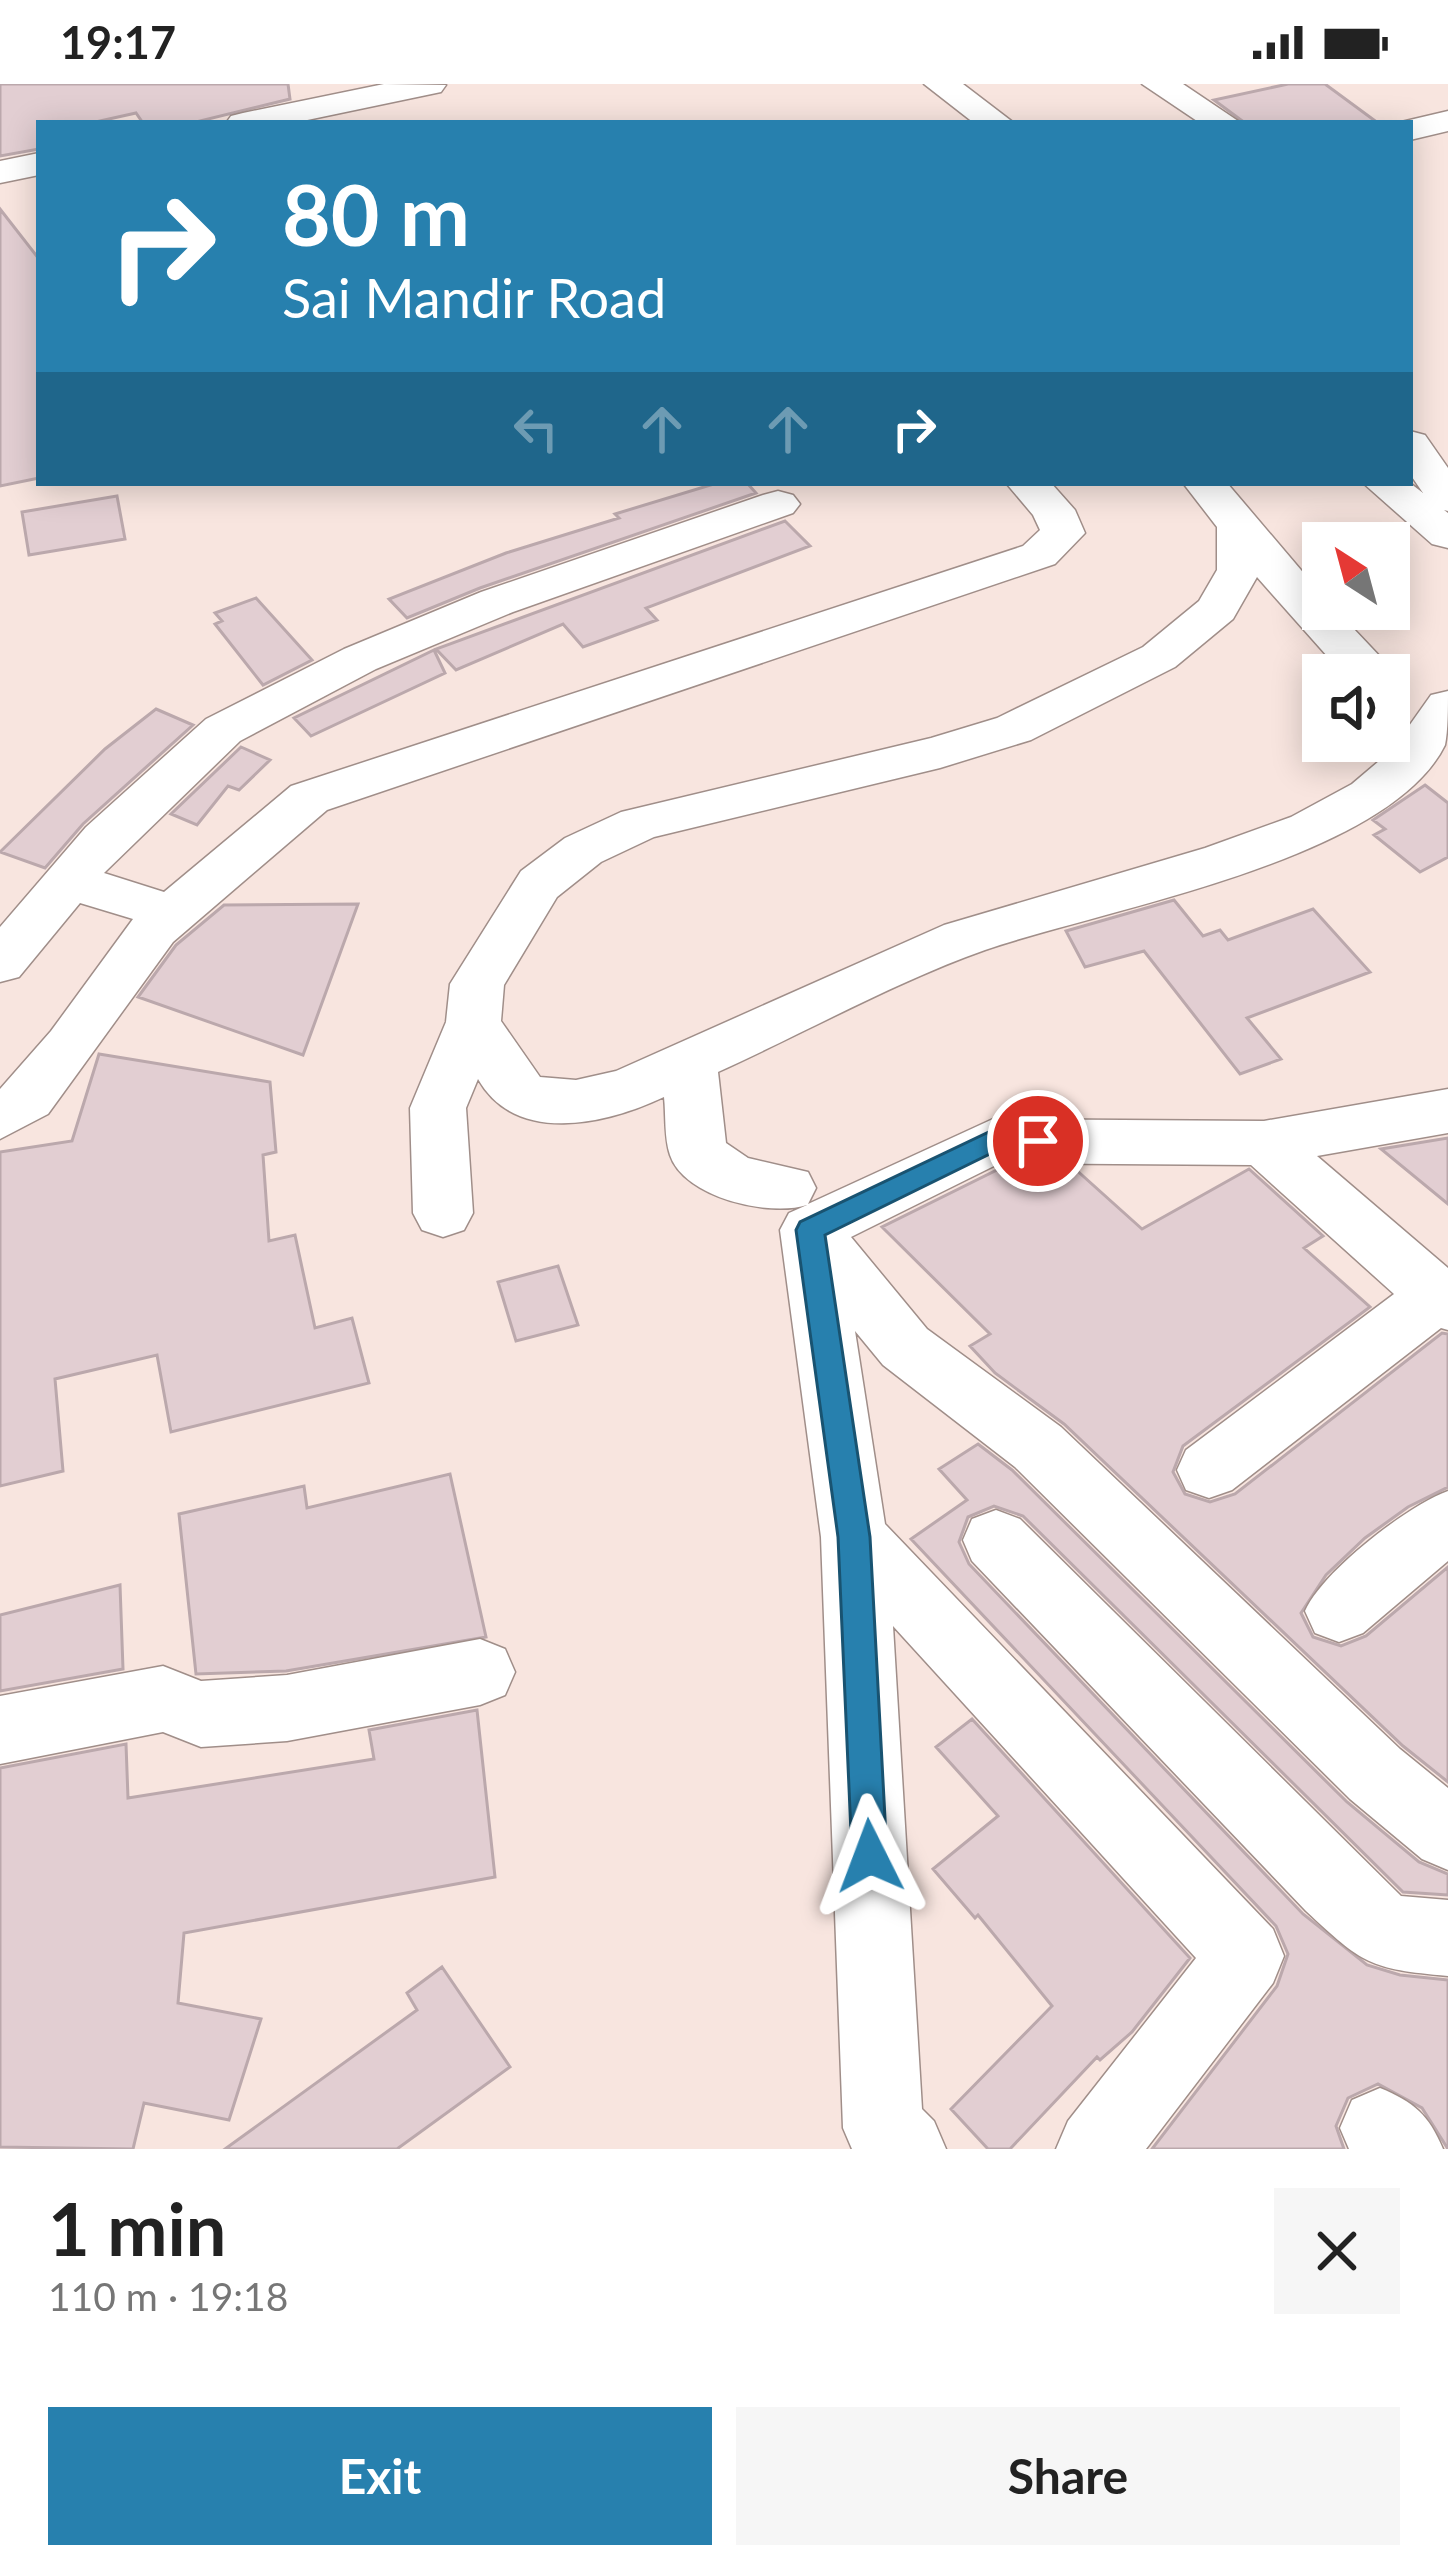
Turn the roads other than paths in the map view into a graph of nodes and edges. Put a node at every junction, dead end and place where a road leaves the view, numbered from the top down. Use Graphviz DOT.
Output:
graph roads {
  1 [pos="941,84"];
  2 [pos="1159,84"];
  3 [pos="429,85"];
  4 [pos="258,120"];
  5 [pos="993,120"];
  6 [pos="1219,120"];
  7 [pos="1448,121"];
  8 [pos="1413,129"];
  9 [pos="36,165"];
  10 [pos="0,172"];
  11 [pos="1413,448"];
  12 [pos="1030,486"];
  13 [pos="1206,486"];
  14 [pos="1388,486"];
  15 [pos="1448,498"];
  16 [pos="778,504"];
  17 [pos="1239,526"];
  18 [pos="1448,535"];
  19 [pos="1352,654"];
  20 [pos="1410,705"];
  21 [pos="1438,719"];
  22 [pos="69,881"];
  23 [pos="173,913"];
  24 [pos="0,963"];
  25 [pos="473,1022"];
  26 [pos="689,1061"];
  27 [pos="1448,1111"];
  28 [pos="0,1117"];
  29 [pos="1264,1143"];
  30 [pos="799,1209"];
  31 [pos="442,1214"];
  32 [pos="1442,1301"];
  33 [pos="1209,1470"];
  34 [pos="1448,1520"];
  35 [pos="854,1537"];
  36 [pos="996,1540"];
  37 [pos="1339,1611"];
  38 [pos="480,1672"];
  39 [pos="0,1730"];
  40 [pos="1448,1834"];
  41 [pos="1448,1938"];
  42 [pos="883,2142"];
  43 [pos="1096,2149"];
  1 -- 5 [label="street"];
  2 -- 6 [label="street"];
  3 -- 4 [label="street"];
  7 -- 8 [label="street"];
  9 -- 10 [label="street"];
  11 -- 15 [label="street"];
  12 -- 23 [label="street"];
  13 -- 17 [label="street"];
  14 -- 18 [label="street"];
  16 -- 22 [label="street"];
  17 -- 19 [label="street"];
  17 -- 25 [label="street"];
  20 -- 21 [label="street"];
  21 -- 26 [label="street"];
  22 -- 23 [label="street"];
  22 -- 24 [label="street"];
  23 -- 28 [label="street"];
  25 -- 26 [label="street"];
  25 -- 31 [label="street"];
  26 -- 30 [label="street"];
  27 -- 29 [label="street"];
  29 -- 30 [label="street"];
  29 -- 32 [label="street"];
  30 -- 35 [label="street"];
  30 -- 40 [label="street"];
  32 -- 33 [label="street"];
  34 -- 37 [label="street"];
  35 -- 42 [label="street"];
  35 -- 43 [label="street"];
  36 -- 41 [label="street"];
  38 -- 39 [label="street"];
}
